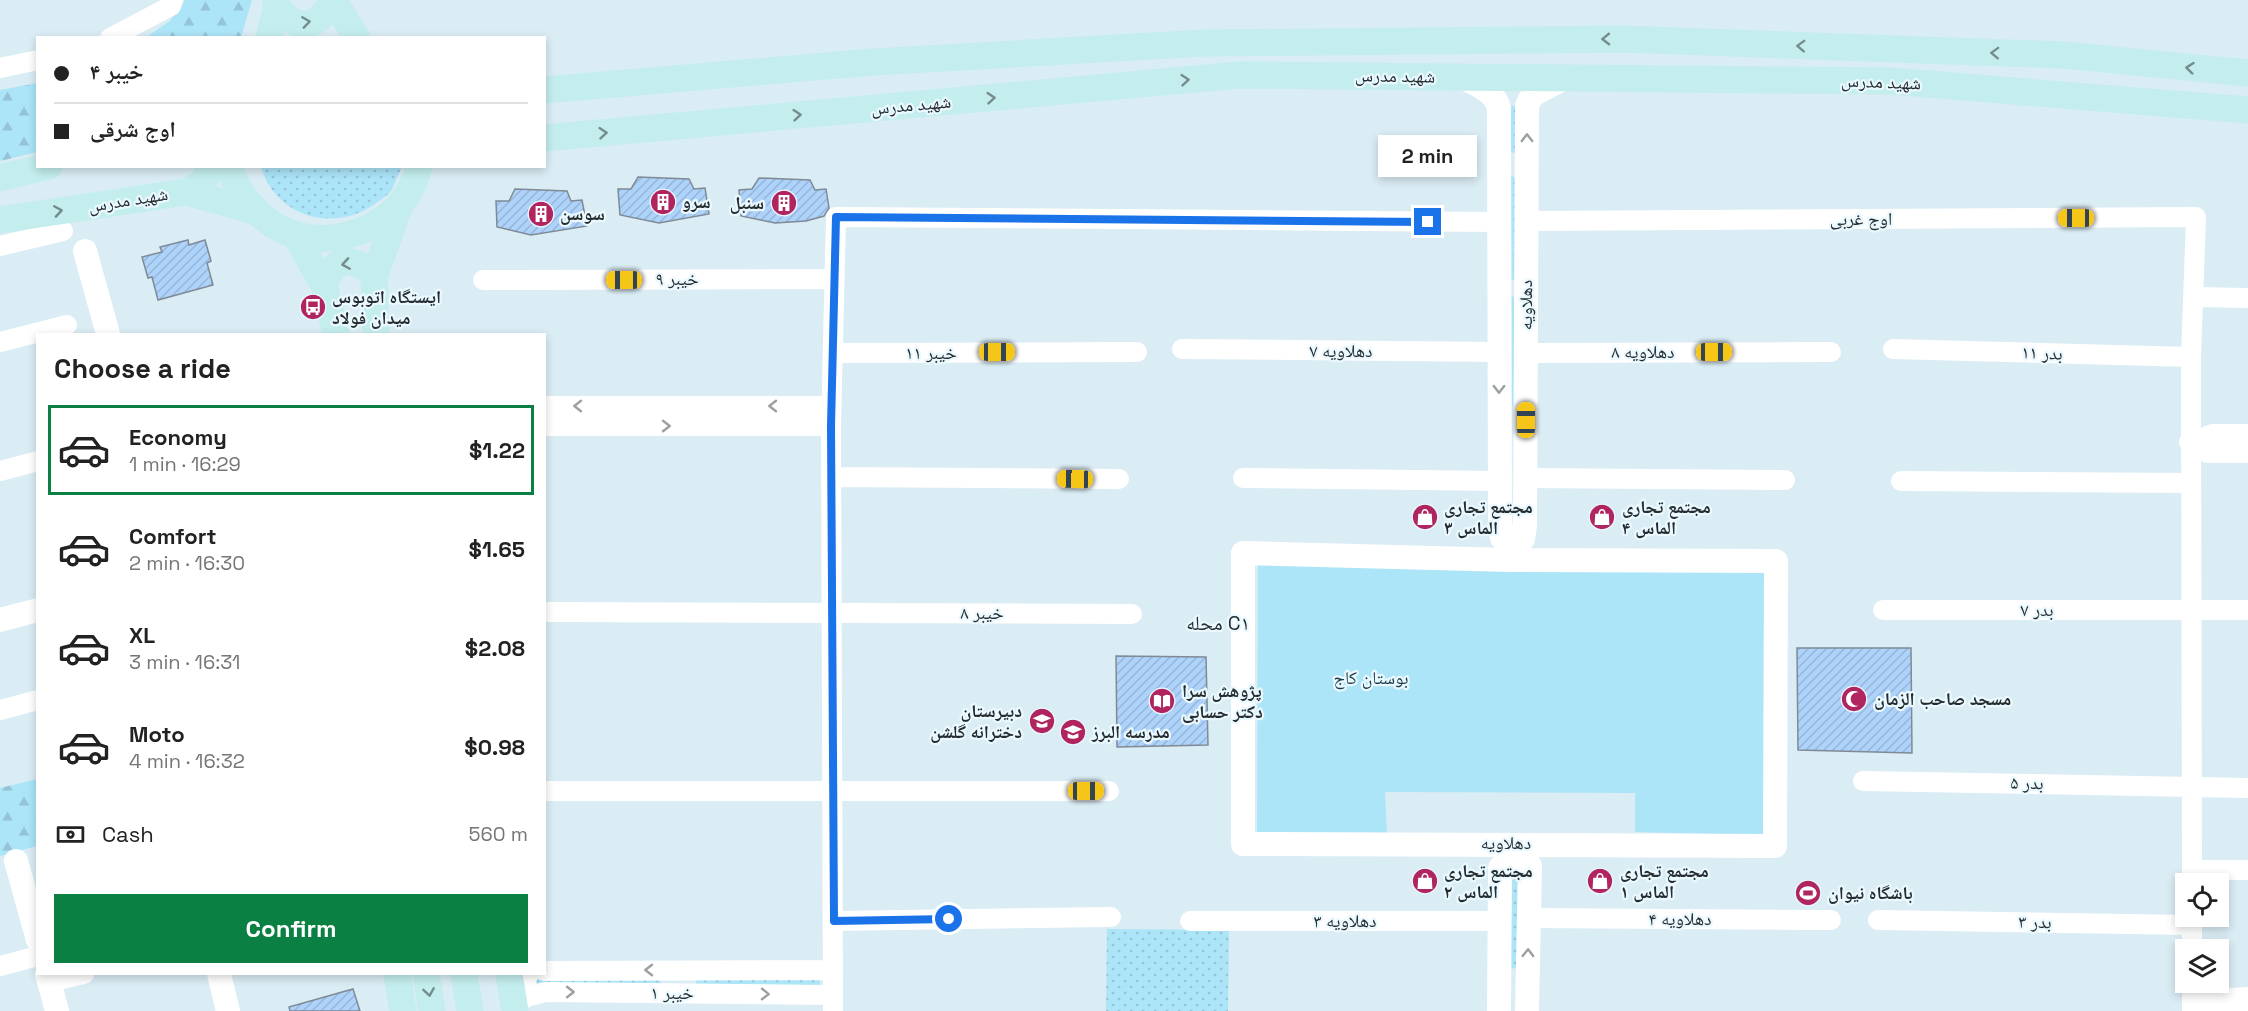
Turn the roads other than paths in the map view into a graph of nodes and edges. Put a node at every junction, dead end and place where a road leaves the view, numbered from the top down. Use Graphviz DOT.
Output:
graph roads {
  1 [pos="173,0"];
  2 [pos="333,1"];
  3 [pos="277,4"];
  4 [pos="114,36"];
  5 [pos="269,36"];
  6 [pos="356,36"];
  7 [pos="36,60"];
  8 [pos="0,68"];
  9 [pos="2248,74"];
  10 [pos="1462,77"];
  11 [pos="1565,78"];
  12 [pos="546,90"];
  13 [pos="2248,110"];
  14 [pos="546,138"];
  15 [pos="41,168"];
  16 [pos="209,168"];
  17 [pos="229,168"];
  18 [pos="1502,168"];
  19 [pos="424,170"];
  20 [pos="1527,172"];
  21 [pos="0,178"];
  22 [pos="186,192"];
  23 [pos="401,202"];
  24 [pos="255,211"];
  25 [pos="0,220"];
  26 [pos="1527,221"];
  27 [pos="1499,222"];
  28 [pos="63,231"];
  29 [pos="295,234"];
  30 [pos="0,246"];
  31 [pos="85,251"];
  32 [pos="374,276"];
  33 [pos="835,279"];
  34 [pos="483,280"];
  35 [pos="324,285"];
  36 [pos="1499,287"];
  37 [pos="1526,290"];
  38 [pos="2193,297"];
  39 [pos="2248,298"];
  40 [pos="67,325"];
  41 [pos="108,333"];
  42 [pos="336,333"];
  43 [pos="376,333"];
  44 [pos="0,342"];
  45 [pos="1182,349"];
  46 [pos="1893,349"];
  47 [pos="1137,352"];
  48 [pos="1499,352"];
  49 [pos="1831,352"];
  50 [pos="833,353"];
  51 [pos="1526,353"];
  52 [pos="2191,357"];
  53 [pos="546,406"];
  54 [pos="626,406"];
  55 [pos="831,406"];
  56 [pos="1500,418"];
  57 [pos="1526,420"];
  58 [pos="546,426"];
  59 [pos="626,426"];
  60 [pos="831,426"];
  61 [pos="2248,434"];
  62 [pos="2197,442"];
  63 [pos="2248,453"];
  64 [pos="36,462"];
  65 [pos="0,471"];
  66 [pos="831,477"];
  67 [pos="1243,478"];
  68 [pos="1526,478"];
  69 [pos="1119,479"];
  70 [pos="1785,480"];
  71 [pos="1500,481"];
  72 [pos="1901,481"];
  73 [pos="2191,483"];
  74 [pos="1510,553"];
  75 [pos="1883,610"];
  76 [pos="2248,610"];
  77 [pos="36,611"];
  78 [pos="2191,611"];
  79 [pos="546,612"];
  80 [pos="832,613"];
  81 [pos="1132,614"];
  82 [pos="0,620"];
  83 [pos="36,701"];
  84 [pos="0,710"];
  85 [pos="1863,782"];
  86 [pos="2190,785"];
  87 [pos="2248,788"];
  88 [pos="546,790"];
  89 [pos="1109,791"];
  90 [pos="832,792"];
  91 [pos="1516,848"];
  92 [pos="16,861"];
  93 [pos="2248,870"];
  94 [pos="2192,873"];
  95 [pos="2224,873"];
  96 [pos="34,914"];
  97 [pos="1111,917"];
  98 [pos="1529,918"];
  99 [pos="1831,920"];
  100 [pos="1878,920"];
  101 [pos="834,921"];
  102 [pos="1190,921"];
  103 [pos="1500,921"];
  104 [pos="2175,921"];
  105 [pos="36,957"];
  106 [pos="0,966"];
  107 [pos="683,970"];
  108 [pos="833,970"];
  109 [pos="546,971"];
  110 [pos="75,975"];
  111 [pos="219,975"];
  112 [pos="398,975"];
  113 [pos="426,975"];
  114 [pos="464,975"];
  115 [pos="509,975"];
  116 [pos="528,975"];
  117 [pos="48,978"];
  118 [pos="1500,980"];
  119 [pos="1528,981"];
  120 [pos="684,993"];
  121 [pos="2195,993"];
  122 [pos="2248,999"];
  123 [pos="833,1003"];
  124 [pos="520,1004"];
  125 [pos="2199,1009"];
  126 [pos="57,1011"];
  127 [pos="228,1011"];
  128 [pos="403,1011"];
  129 [pos="432,1011"];
  130 [pos="470,1011"];
  131 [pos="1499,1011"];
  132 [pos="1527,1011"];
  1 -- 4 [label="street"];
  3 -- 2 [label="main road, one-way"];
  2 -- 6 [label="main road"];
  3 -- 5 [label="main road"];
  7 -- 8 [label="street"];
  9 -- 12 [label="main road, شهید مدرس, one-way"];
  10 -- 11 [label="main road, شهید مدرس"];
  14 -- 10 [label="main road, شهید مدرس, one-way"];
  10 -- 18 [label="street, دهلاویه"];
  11 -- 13 [label="main road, شهید مدرس"];
  20 -- 11 [label="street, دهلاویه, one-way"];
  15 -- 21 [label="main road"];
  16 -- 22 [label="main road"];
  17 -- 24 [label="main road"];
  18 -- 20 [label="street"];
  18 -- 27 [label="street, دهلاویه"];
  19 -- 23 [label="main road"];
  20 -- 26 [label="street, دهلاویه"];
  22 -- 24 [label="main road, شهید مدرس"];
  25 -- 22 [label="main road, شهید مدرس, one-way"];
  23 -- 29 [label="main road"];
  23 -- 32 [label="main road"];
  24 -- 29 [label="main road"];
  26 -- 37 [label="street, دهلاویه"];
  26 -- 38 [label="street, اوج غربی"];
  27 -- 33 [label="street"];
  27 -- 36 [label="street, دهلاویه"];
  28 -- 30 [label="street"];
  29 -- 35 [label="main road"];
  31 -- 41 [label="street"];
  32 -- 35 [label="main road, one-way"];
  32 -- 43 [label="main road"];
  33 -- 34 [label="street, خیبر ۹"];
  33 -- 50 [label="street"];
  35 -- 42 [label="main road"];
  36 -- 37 [label="street"];
  36 -- 48 [label="street, دهلاویه"];
  37 -- 51 [label="street, دهلاویه"];
  38 -- 39 [label="street"];
  38 -- 52 [label="street"];
  40 -- 44 [label="street"];
  45 -- 48 [label="street, دهلاویه ۷"];
  46 -- 52 [label="street, بدر ۱۱"];
  47 -- 50 [label="street, خیبر ۱۱"];
  48 -- 56 [label="street, دهلاویه, one-way"];
  49 -- 51 [label="street, دهلاویه ۸"];
  50 -- 55 [label="street"];
  51 -- 57 [label="street, دهلاویه"];
  52 -- 62 [label="street"];
  54 -- 53 [label="street, one-way"];
  55 -- 54 [label="street, one-way"];
  54 -- 59 [label="street"];
  55 -- 60 [label="street"];
  56 -- 57 [label="street"];
  56 -- 71 [label="street, دهلاویه"];
  57 -- 68 [label="street, دهلاویه"];
  58 -- 59 [label="street"];
  59 -- 60 [label="street, one-way"];
  60 -- 66 [label="street"];
  61 -- 62 [label="street"];
  62 -- 63 [label="street"];
  62 -- 73 [label="street"];
  64 -- 65 [label="street"];
  66 -- 69 [label="street"];
  66 -- 80 [label="street"];
  67 -- 71 [label="street"];
  68 -- 70 [label="street"];
  68 -- 74 [label="street, دهلاویه"];
  71 -- 74 [label="street, دهلاویه"];
  72 -- 73 [label="street"];
  73 -- 78 [label="street"];
  74 -- 91 [label="street, دهلاویه"];
  74 -- 91 [label="street, دهلاویه"];
  75 -- 78 [label="street, بدر ۷"];
  76 -- 78 [label="street, بدر ۷"];
  77 -- 82 [label="street"];
  78 -- 86 [label="street"];
  79 -- 80 [label="street, خیبر ۸"];
  80 -- 81 [label="street, خیبر ۸"];
  80 -- 90 [label="street"];
  83 -- 84 [label="street"];
  85 -- 86 [label="street, بدر ۵"];
  86 -- 87 [label="street, بدر ۵"];
  86 -- 94 [label="street"];
  88 -- 90 [label="street"];
  89 -- 90 [label="street"];
  90 -- 101 [label="street"];
  91 -- 98 [label="street, دهلاویه"];
  91 -- 103 [label="street, دهلاویه"];
  92 -- 96 [label="street"];
  93 -- 95 [label="street"];
  97 -- 101 [label="street"];
  98 -- 99 [label="street, دهلاویه ۴"];
  119 -- 98 [label="street, دهلاویه, one-way"];
  100 -- 104 [label="street, بدر ۳"];
  101 -- 108 [label="street"];
  102 -- 103 [label="street, دهلاویه ۳"];
  103 -- 118 [label="street, دهلاویه"];
  105 -- 106 [label="street"];
  107 -- 108 [label="street, خیبر ۱"];
  107 -- 109 [label="street, خیبر ۱, one-way"];
  107 -- 120 [label="street"];
  108 -- 123 [label="street"];
  110 -- 117 [label="street"];
  111 -- 127 [label="street"];
  112 -- 128 [label="main road"];
  113 -- 129 [label="main road, one-way"];
  114 -- 130 [label="main road"];
  115 -- 124 [label="main road"];
  116 -- 124 [label="street"];
  117 -- 126 [label="street"];
  118 -- 119 [label="street"];
  118 -- 131 [label="street, دهلاویه"];
  119 -- 132 [label="street, دهلاویه"];
  120 -- 123 [label="street, خیبر ۱, one-way"];
  124 -- 120 [label="street, خیبر ۱, one-way"];
  121 -- 125 [label="street"];
  122 -- 125 [label="street"];
}
